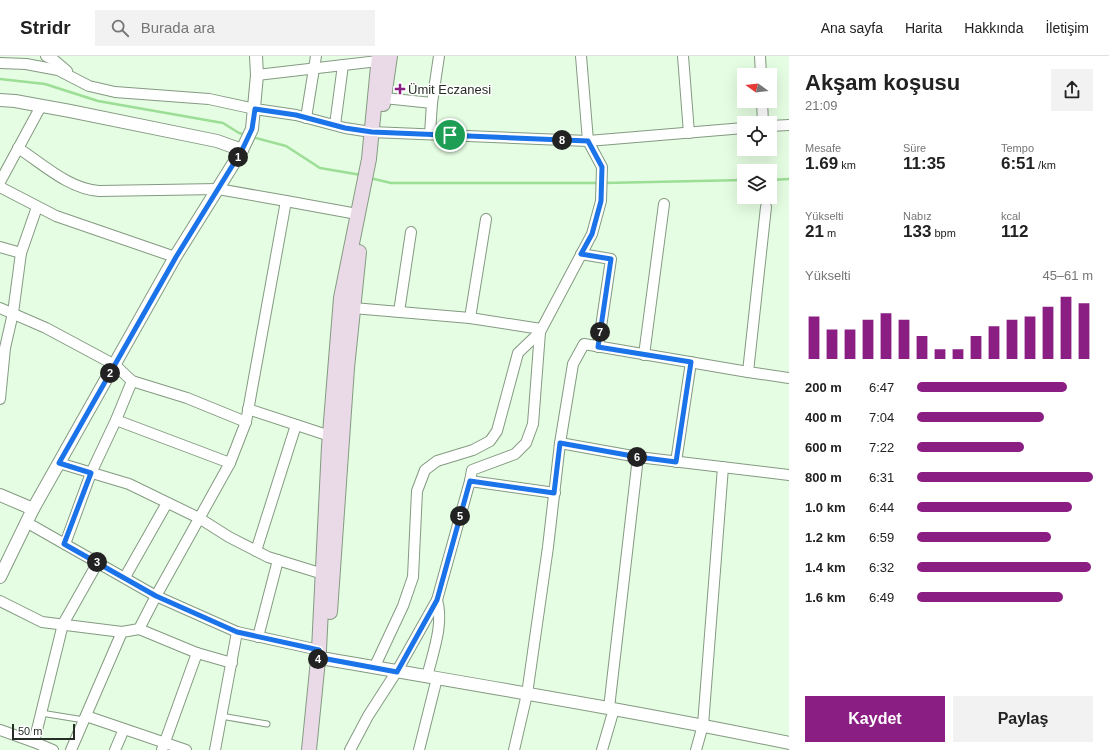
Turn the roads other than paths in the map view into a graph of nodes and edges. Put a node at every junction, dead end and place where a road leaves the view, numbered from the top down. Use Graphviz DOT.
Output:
graph roads {
  1 [pos="46,56"];
  2 [pos="256,56"];
  3 [pos="316,56"];
  4 [pos="439,56"];
  5 [pos="581,56"];
  6 [pos="683,56"];
  7 [pos="760,56"];
  8 [pos="382,58"];
  9 [pos="32,60"];
  10 [pos="0,63"];
  11 [pos="342,65"];
  12 [pos="314,68"];
  13 [pos="761,68"];
  14 [pos="257,75"];
  15 [pos="75,79"];
  16 [pos="384,98"];
  17 [pos="0,100"];
  18 [pos="432,103"];
  19 [pos="41,106"];
  20 [pos="255,109"];
  21 [pos="306,118"];
  22 [pos="789,124"];
  23 [pos="777,125"];
  24 [pos="335,126"];
  25 [pos="737,129"];
  26 [pos="375,132"];
  27 [pos="689,133"];
  28 [pos="430,134"];
  29 [pos="588,141"];
  30 [pos="244,146"];
  31 [pos="18,148"];
  32 [pos="0,182"];
  33 [pos="0,186"];
  34 [pos="218,189"];
  35 [pos="286,201"];
  36 [pos="664,204"];
  37 [pos="36,207"];
  38 [pos="766,207"];
  39 [pos="361,215"];
  40 [pos="486,219"];
  41 [pos="411,232"];
  42 [pos="0,247"];
  43 [pos="20,253"];
  44 [pos="581,254"];
  45 [pos="176,257"];
  46 [pos="0,308"];
  47 [pos="353,308"];
  48 [pos="399,312"];
  49 [pos="13,313"];
  50 [pos="470,318"];
  51 [pos="540,331"];
  52 [pos="598,347"];
  53 [pos="644,354"];
  54 [pos="691,362"];
  55 [pos="115,365"];
  56 [pos="748,372"];
  57 [pos="789,378"];
  58 [pos="132,381"];
  59 [pos="0,399"];
  60 [pos="248,409"];
  61 [pos="116,420"];
  62 [pos="246,422"];
  63 [pos="296,425"];
  64 [pos="336,436"];
  65 [pos="560,443"];
  66 [pos="638,457"];
  67 [pos="676,462"];
  68 [pos="59,463"];
  69 [pos="230,463"];
  70 [pos="723,467"];
  71 [pos="91,473"];
  72 [pos="789,475"];
  73 [pos="470,481"];
  74 [pos="554,493"];
  75 [pos="0,495"];
  76 [pos="167,502"];
  77 [pos="33,509"];
  78 [pos="199,518"];
  79 [pos="26,522"];
  80 [pos="64,544"];
  81 [pos="256,551"];
  82 [pos="278,560"];
  83 [pos="98,562"];
  84 [pos="323,574"];
  85 [pos="0,577"];
  86 [pos="125,577"];
  87 [pos="156,596"];
  88 [pos="437,600"];
  89 [pos="0,601"];
  90 [pos="63,624"];
  91 [pos="139,629"];
  92 [pos="122,632"];
  93 [pos="237,632"];
  94 [pos="258,637"];
  95 [pos="197,653"];
  96 [pos="321,657"];
  97 [pos="232,663"];
  98 [pos="374,668"];
  99 [pos="397,672"];
  100 [pos="432,678"];
  101 [pos="528,694"];
  102 [pos="611,709"];
  103 [pos="41,712"];
  104 [pos="221,716"];
  105 [pos="85,718"];
  106 [pos="267,724"];
  107 [pos="703,725"];
  108 [pos="124,729"];
  109 [pos="0,730"];
  110 [pos="34,742"];
  111 [pos="789,743"];
  112 [pos="163,747"];
  113 [pos="53,750"];
  114 [pos="71,750"];
  115 [pos="115,750"];
  116 [pos="186,750"];
  117 [pos="215,750"];
  118 [pos="309,750"];
  119 [pos="317,750"];
  120 [pos="350,750"];
  121 [pos="420,750"];
  122 [pos="514,750"];
  123 [pos="602,750"];
  124 [pos="696,750"];
  1 -- 15 [label="street"];
  2 -- 14 [label="street"];
  3 -- 12 [label="street"];
  4 -- 18 [label="street"];
  5 -- 29 [label="street"];
  6 -- 27 [label="street"];
  7 -- 13 [label="street"];
  8 -- 11 [label="street"];
  8 -- 16 [label="main road"];
  8 -- 26 [label="main road"];
  9 -- 10 [label="street"];
  9 -- 15 [label="street"];
  11 -- 12 [label="street"];
  11 -- 24 [label="street"];
  12 -- 14 [label="street"];
  12 -- 21 [label="street"];
  14 -- 20 [label="street"];
  15 -- 20 [label="street"];
  16 -- 18 [label="street"];
  16 -- 26 [label="main road"];
  17 -- 19 [label="street"];
  18 -- 28 [label="street"];
  19 -- 30 [label="street"];
  19 -- 31 [label="street"];
  20 -- 21 [label="street"];
  20 -- 30 [label="street"];
  21 -- 24 [label="street"];
  22 -- 23 [label="street"];
  24 -- 26 [label="street"];
  25 -- 27 [label="street"];
  26 -- 28 [label="street"];
  26 -- 39 [label="main road"];
  27 -- 29 [label="street"];
  28 -- 29 [label="street"];
  29 -- 44 [label="street"];
  30 -- 34 [label="street"];
  31 -- 32 [label="street"];
  31 -- 34 [label="street"];
  33 -- 37 [label="street"];
  34 -- 35 [label="street"];
  34 -- 45 [label="street"];
  35 -- 39 [label="street"];
  35 -- 60 [label="street"];
  36 -- 53 [label="street"];
  37 -- 43 [label="street"];
  37 -- 45 [label="street"];
  38 -- 56 [label="street"];
  39 -- 47 [label="main road"];
  39 -- 64 [label="main road"];
  40 -- 50 [label="street"];
  41 -- 48 [label="street"];
  42 -- 43 [label="street"];
  43 -- 49 [label="street"];
  44 -- 51 [label="street"];
  44 -- 52 [label="street"];
  45 -- 55 [label="street"];
  46 -- 49 [label="street"];
  47 -- 48 [label="street"];
  47 -- 64 [label="main road"];
  48 -- 50 [label="street"];
  49 -- 55 [label="street"];
  49 -- 59 [label="street"];
  50 -- 51 [label="street"];
  51 -- 73 [label="street"];
  51 -- 98 [label="street"];
  52 -- 53 [label="street"];
  52 -- 65 [label="street"];
  53 -- 54 [label="street"];
  54 -- 56 [label="street"];
  54 -- 67 [label="street"];
  55 -- 58 [label="street"];
  55 -- 68 [label="street"];
  56 -- 57 [label="street"];
  58 -- 61 [label="street"];
  58 -- 62 [label="street"];
  60 -- 62 [label="street"];
  60 -- 63 [label="street"];
  61 -- 69 [label="street"];
  61 -- 71 [label="street"];
  62 -- 69 [label="street"];
  63 -- 64 [label="street"];
  63 -- 81 [label="street"];
  64 -- 84 [label="main road"];
  64 -- 96 [label="main road"];
  65 -- 66 [label="street"];
  65 -- 74 [label="street"];
  66 -- 67 [label="street"];
  66 -- 102 [label="street"];
  67 -- 70 [label="street"];
  68 -- 71 [label="street"];
  68 -- 77 [label="street"];
  69 -- 78 [label="street"];
  70 -- 72 [label="street"];
  70 -- 107 [label="street"];
  71 -- 76 [label="street"];
  71 -- 80 [label="street"];
  73 -- 74 [label="street"];
  73 -- 88 [label="street"];
  74 -- 101 [label="street"];
  75 -- 77 [label="street"];
  76 -- 78 [label="street"];
  76 -- 86 [label="street"];
  77 -- 79 [label="street"];
  78 -- 81 [label="street"];
  78 -- 87 [label="street"];
  79 -- 80 [label="street"];
  79 -- 85 [label="street"];
  80 -- 83 [label="street"];
  81 -- 82 [label="street"];
  82 -- 84 [label="street"];
  82 -- 94 [label="street"];
  83 -- 86 [label="street"];
  83 -- 90 [label="street"];
  84 -- 96 [label="main road"];
  86 -- 87 [label="street"];
  87 -- 91 [label="street"];
  87 -- 93 [label="street"];
  88 -- 99 [label="street"];
  88 -- 100 [label="street"];
  89 -- 90 [label="street"];
  90 -- 92 [label="street"];
  90 -- 103 [label="street"];
  91 -- 92 [label="street"];
  91 -- 95 [label="street"];
  92 -- 105 [label="street"];
  93 -- 94 [label="street"];
  93 -- 97 [label="street"];
  94 -- 96 [label="street"];
  95 -- 97 [label="street"];
  95 -- 112 [label="street"];
  96 -- 98 [label="street"];
  96 -- 118 [label="main road"];
  96 -- 119 [label="main road"];
  97 -- 104 [label="street"];
  98 -- 99 [label="street"];
  99 -- 100 [label="street"];
  99 -- 120 [label="street"];
  100 -- 101 [label="street"];
  100 -- 121 [label="street"];
  101 -- 102 [label="street"];
  101 -- 122 [label="street"];
  102 -- 107 [label="street"];
  102 -- 123 [label="street"];
  103 -- 105 [label="lane"];
  103 -- 110 [label="street"];
  104 -- 106 [label="lane"];
  104 -- 117 [label="street"];
  105 -- 108 [label="street"];
  105 -- 114 [label="street"];
  107 -- 111 [label="street"];
  107 -- 124 [label="street"];
  108 -- 112 [label="street"];
  108 -- 115 [label="street"];
  109 -- 110 [label="street"];
  110 -- 113 [label="street"];
  112 -- 116 [label="street"];
}
